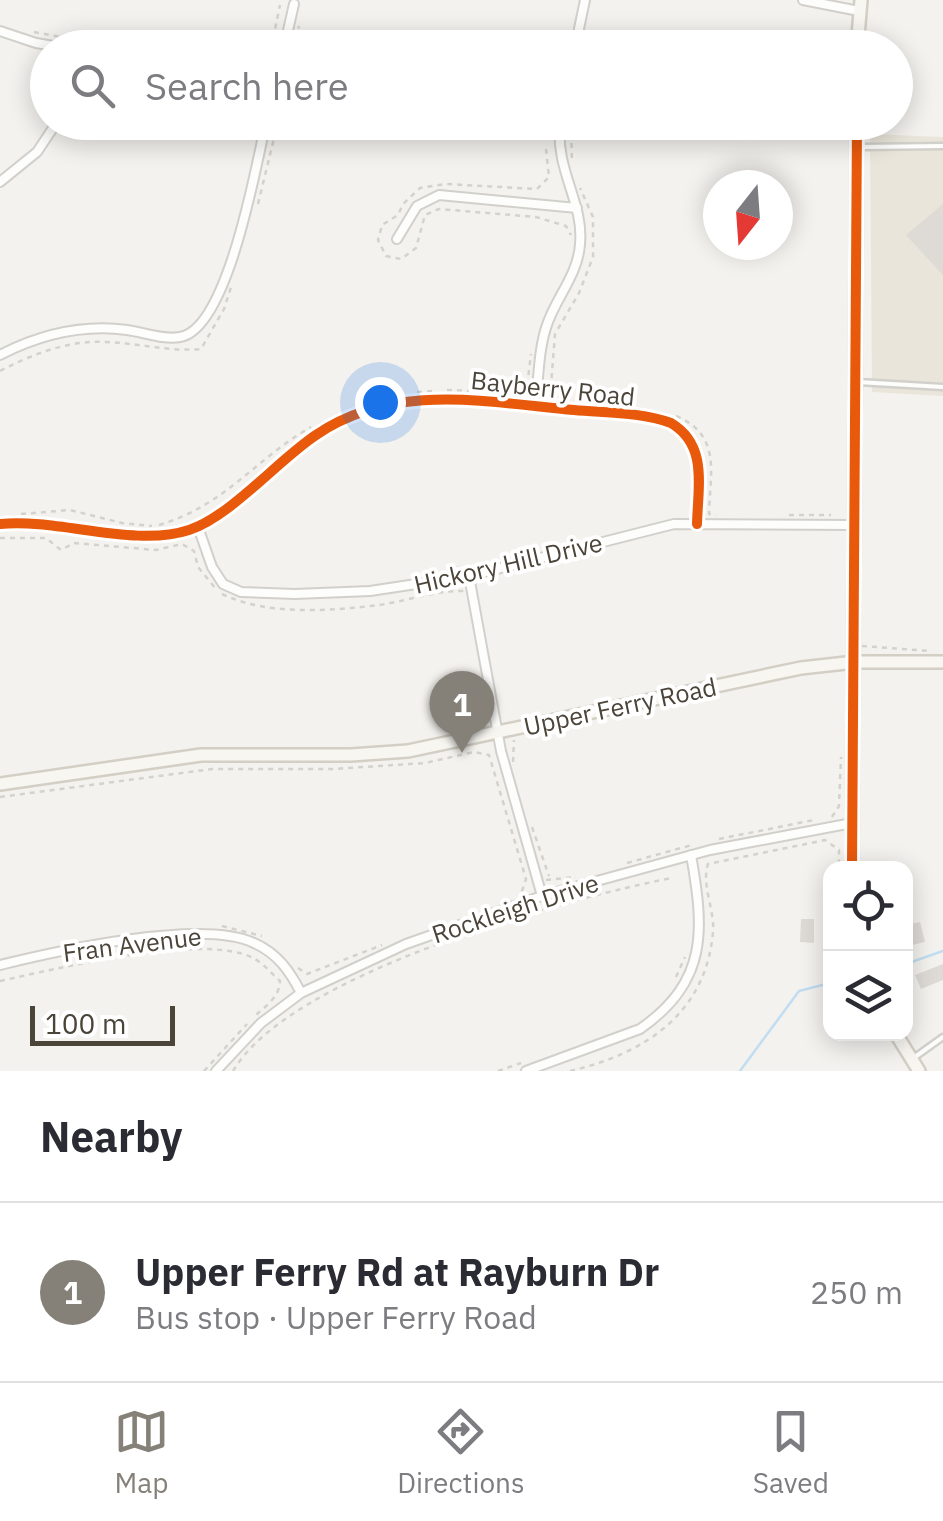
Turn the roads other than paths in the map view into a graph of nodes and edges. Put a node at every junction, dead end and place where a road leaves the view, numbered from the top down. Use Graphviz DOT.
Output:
graph roads {
  1 [pos="585,0"];
  2 [pos="803,0"];
  3 [pos="860,6"];
  4 [pos="298,7"];
  5 [pos="290,30"];
  6 [pos="579,30"];
  7 [pos="0,31"];
  8 [pos="30,41"];
  9 [pos="45,140"];
  10 [pos="262,140"];
  11 [pos="560,140"];
  12 [pos="857,140"];
  13 [pos="943,146"];
  14 [pos="857,147"];
  15 [pos="0,182"];
  16 [pos="577,208"];
  17 [pos="397,239"];
  18 [pos="0,355"];
  19 [pos="858,382"];
  20 [pos="943,387"];
  21 [pos="536,406"];
  22 [pos="0,524"];
  23 [pos="697,524"];
  24 [pos="856,524"];
  25 [pos="198,526"];
  26 [pos="469,576"];
  27 [pos="856,662"];
  28 [pos="943,662"];
  29 [pos="498,733"];
  30 [pos="0,784"];
  31 [pos="852,824"];
  32 [pos="691,855"];
  33 [pos="852,861"];
  34 [pos="542,896"];
  35 [pos="0,965"];
  36 [pos="301,993"];
  37 [pos="943,1037"];
  38 [pos="900,1041"];
  39 [pos="915,1066"];
  40 [pos="216,1071"];
  41 [pos="526,1071"];
  1 -- 6 [label="street"];
  2 -- 3 [label="street"];
  4 -- 5 [label="street"];
  7 -- 8 [label="street"];
  9 -- 15 [label="street"];
  10 -- 18 [label="street"];
  11 -- 16 [label="street"];
  12 -- 14 [label="main road"];
  13 -- 14 [label="lane"];
  14 -- 19 [label="main road"];
  16 -- 17 [label="street"];
  16 -- 21 [label="street"];
  19 -- 20 [label="lane"];
  19 -- 24 [label="main road"];
  21 -- 23 [label="street, Bayberry Road"];
  21 -- 25 [label="street, Bayberry Road"];
  22 -- 25 [label="street, Bayberry Road"];
  23 -- 24 [label="street, Hickory Hill Drive"];
  23 -- 26 [label="street, Hickory Hill Drive"];
  24 -- 27 [label="main road"];
  25 -- 26 [label="street, Hickory Hill Drive"];
  26 -- 29 [label="street"];
  27 -- 28 [label="main road, Upper Ferry Road"];
  27 -- 29 [label="main road, Upper Ferry Road"];
  27 -- 31 [label="main road"];
  29 -- 30 [label="main road, Upper Ferry Road"];
  29 -- 34 [label="street"];
  31 -- 32 [label="street, Rockleigh Drive"];
  31 -- 33 [label="main road"];
  32 -- 34 [label="street, Rockleigh Drive"];
  32 -- 41 [label="street"];
  34 -- 36 [label="street, Rockleigh Drive"];
  35 -- 36 [label="street, Fran Avenue"];
  36 -- 40 [label="street, Rockleigh Drive"];
  37 -- 39 [label="lane"];
  38 -- 39 [label="main road"];
}
